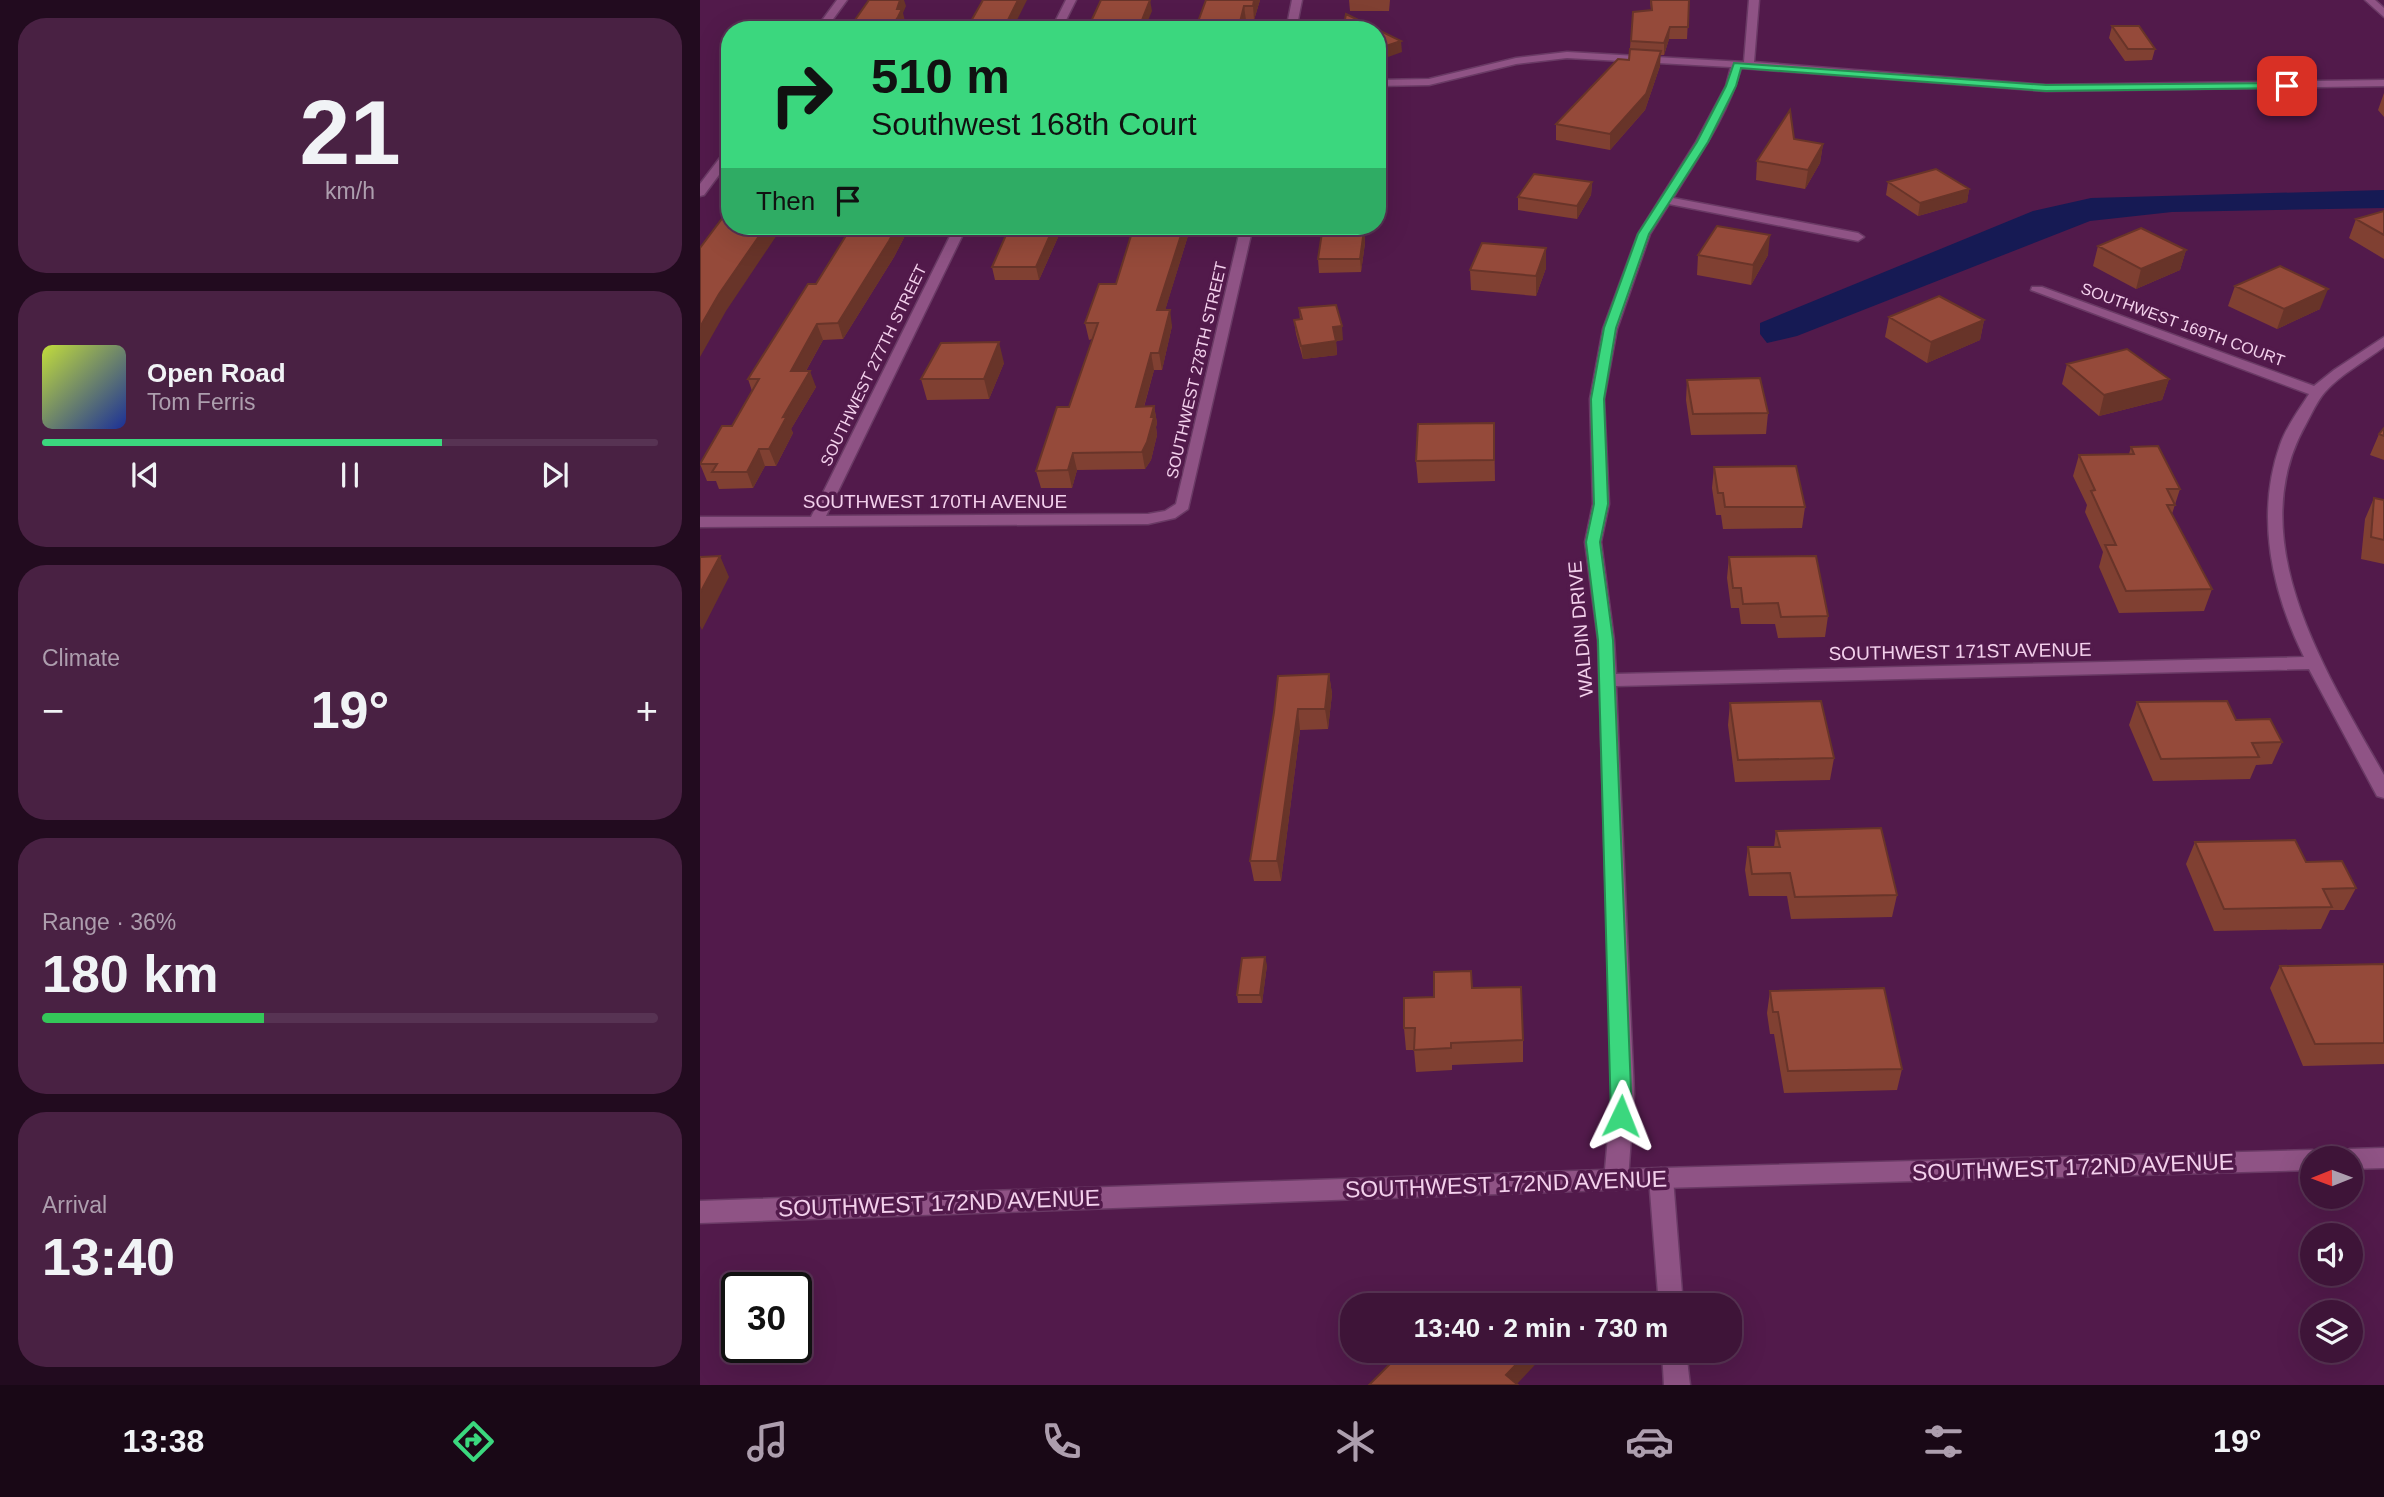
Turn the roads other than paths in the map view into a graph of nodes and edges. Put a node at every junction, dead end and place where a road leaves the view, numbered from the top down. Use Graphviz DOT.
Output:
graph roads {
  1 [pos="842,0"];
  2 [pos="1071,0"];
  3 [pos="1297,0"];
  4 [pos="1754,0"];
  5 [pos="2370,0"];
  6 [pos="2384,14"];
  7 [pos="827,21"];
  8 [pos="1060,21"];
  9 [pos="1293,21"];
  10 [pos="1743,65"];
  11 [pos="1386,83"];
  12 [pos="2384,83"];
  13 [pos="721,164"];
  14 [pos="700,191"];
  15 [pos="1667,200"];
  16 [pos="957,235"];
  17 [pos="1245,235"];
  18 [pos="1858,237"];
  19 [pos="2037,290"];
  20 [pos="2384,341"];
  21 [pos="2317,392"];
  22 [pos="1170,515"];
  23 [pos="817,520"];
  24 [pos="700,522"];
  25 [pos="2314,663"];
  26 [pos="1607,680"];
  27 [pos="2384,791"];
  28 [pos="2384,1158"];
  29 [pos="2363,1159"];
  30 [pos="2300,1160"];
  31 [pos="1661,1178"];
  32 [pos="1616,1180"];
  33 [pos="700,1212"];
  34 [pos="1670,1293"];
  35 [pos="1675,1363"];
  36 [pos="1677,1385"];
  1 -- 7 [label="street"];
  2 -- 8 [label="street"];
  3 -- 9 [label="street"];
  4 -- 10 [label="street, WALDIN DRIVE"];
  5 -- 6 [label="street"];
  10 -- 11 [label="street"];
  10 -- 12 [label="street"];
  10 -- 15 [label="street, WALDIN DRIVE"];
  13 -- 14 [label="street"];
  15 -- 18 [label="street"];
  15 -- 26 [label="street, WALDIN DRIVE"];
  16 -- 23 [label="street, SOUTHWEST 277TH STREET"];
  17 -- 22 [label="street, SOUTHWEST 278TH STREET"];
  19 -- 21 [label="street, SOUTHWEST 169TH COURT"];
  20 -- 21 [label="street"];
  21 -- 25 [label="street"];
  22 -- 23 [label="street, SOUTHWEST 170TH AVENUE"];
  23 -- 24 [label="street, SOUTHWEST 170TH AVENUE"];
  25 -- 26 [label="street, SOUTHWEST 171ST AVENUE"];
  25 -- 27 [label="street"];
  26 -- 32 [label="street, WALDIN DRIVE"];
  28 -- 29 [label="street"];
  30 -- 31 [label="street, SOUTHWEST 172ND AVENUE"];
  31 -- 32 [label="street, SOUTHWEST 172ND AVENUE"];
  31 -- 34 [label="street"];
  32 -- 33 [label="street, SOUTHWEST 172ND AVENUE"];
  35 -- 36 [label="street"];
}
